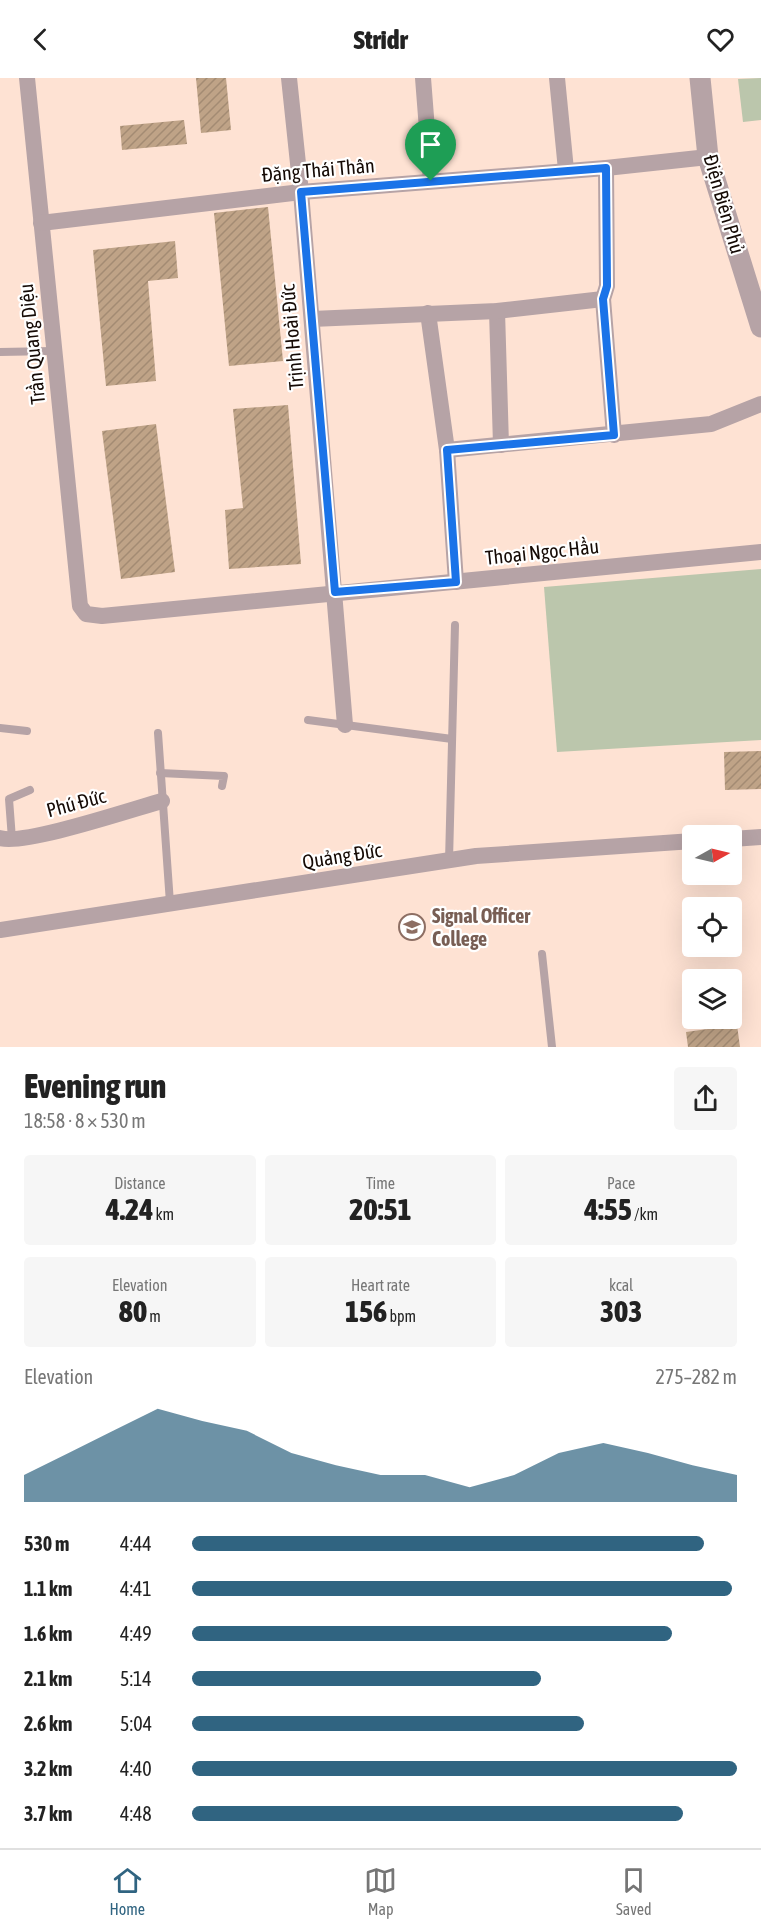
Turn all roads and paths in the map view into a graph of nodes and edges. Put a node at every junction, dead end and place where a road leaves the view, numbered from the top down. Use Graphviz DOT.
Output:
graph roads {
  1 [pos="27,78"];
  2 [pos="289,78"];
  3 [pos="423,78"];
  4 [pos="557,78"];
  5 [pos="700,78"];
  6 [pos="708,157"];
  7 [pos="606,168"];
  8 [pos="566,170"];
  9 [pos="431,181"];
  10 [pos="301,192"];
  11 [pos="41,223"];
  12 [pos="603,299"];
  13 [pos="497,311"];
  14 [pos="429,313"];
  15 [pos="312,319"];
  16 [pos="761,327"];
  17 [pos="53,351"];
  18 [pos="0,352"];
  19 [pos="761,404"];
  20 [pos="614,435"];
  21 [pos="501,445"];
  22 [pos="447,450"];
  23 [pos="761,552"];
  24 [pos="456,582"];
  25 [pos="335,592"];
  26 [pos="80,606"];
  27 [pos="455,625"];
  28 [pos="308,720"];
  29 [pos="345,725"];
  30 [pos="0,728"];
  31 [pos="27,731"];
  32 [pos="158,733"];
  33 [pos="452,740"];
  34 [pos="160,773"];
  35 [pos="222,786"];
  36 [pos="30,790"];
  37 [pos="162,801"];
  38 [pos="761,837"];
  39 [pos="6,838"];
  40 [pos="742,838"];
  41 [pos="682,842"];
  42 [pos="449,861"];
  43 [pos="170,903"];
  44 [pos="0,930"];
  45 [pos="542,954"];
  46 [pos="552,1047"];
  1 -- 11 [label="street, Trần Quang Diệu"];
  2 -- 10 [label="street, Trịnh Hoài Đức"];
  3 -- 9 [label="street"];
  4 -- 8 [label="street"];
  5 -- 6 [label="street, Điện Biên Phủ"];
  6 -- 7 [label="street, Đặng Thái Thân"];
  6 -- 16 [label="street, Điện Biên Phủ"];
  7 -- 8 [label="street, Đặng Thái Thân"];
  7 -- 12 [label="street"];
  8 -- 9 [label="street, Đặng Thái Thân"];
  9 -- 10 [label="street, Đặng Thái Thân"];
  10 -- 11 [label="street, Đặng Thái Thân"];
  10 -- 15 [label="street, Trịnh Hoài Đức"];
  11 -- 17 [label="street, Trần Quang Diệu"];
  12 -- 13 [label="street"];
  12 -- 20 [label="street"];
  13 -- 14 [label="street"];
  13 -- 21 [label="street"];
  14 -- 15 [label="street"];
  14 -- 22 [label="street"];
  15 -- 25 [label="street, Trịnh Hoài Đức"];
  17 -- 18 [label="lane"];
  17 -- 26 [label="street, Trần Quang Diệu"];
  19 -- 20 [label="street"];
  20 -- 21 [label="street"];
  21 -- 22 [label="street"];
  22 -- 24 [label="street"];
  23 -- 24 [label="street, Thoại Ngọc Hầu"];
  24 -- 25 [label="street, Thoại Ngọc Hầu"];
  25 -- 26 [label="street, Thoại Ngọc Hầu"];
  25 -- 29 [label="street, Trịnh Hoài Đức"];
  27 -- 33 [label="lane"];
  28 -- 29 [label="lane"];
  29 -- 33 [label="lane"];
  30 -- 31 [label="lane"];
  32 -- 34 [label="lane"];
  33 -- 42 [label="lane"];
  34 -- 35 [label="lane"];
  34 -- 37 [label="lane"];
  36 -- 39 [label="lane"];
  37 -- 39 [label="street, Phú Đức"];
  37 -- 43 [label="lane"];
  38 -- 40 [label="street"];
  41 -- 42 [label="street, Quảng Đức"];
  42 -- 43 [label="street, Quảng Đức"];
  43 -- 44 [label="street, Quảng Đức"];
  45 -- 46 [label="lane"];
}
